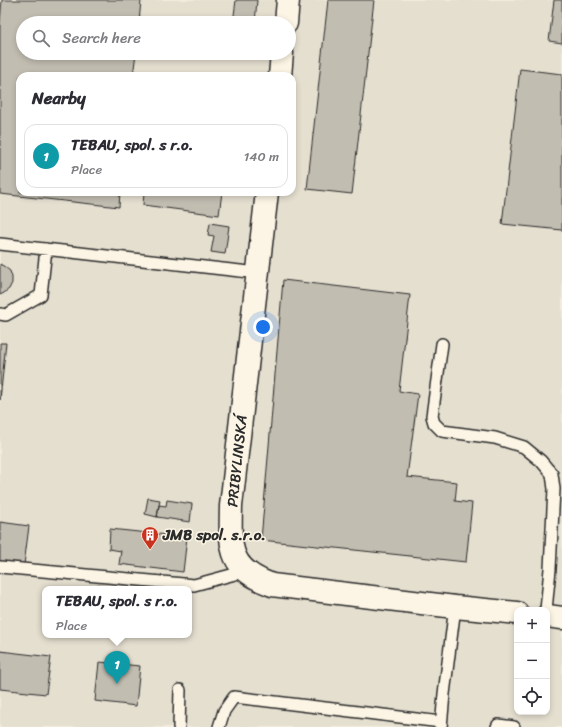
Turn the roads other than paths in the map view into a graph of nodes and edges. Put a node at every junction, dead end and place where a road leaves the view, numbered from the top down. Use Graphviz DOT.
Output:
graph roads {
  1 [pos="288,0"];
  2 [pos="287,16"];
  3 [pos="281,60"];
  4 [pos="280,72"];
  5 [pos="267,196"];
  6 [pos="0,244"];
  7 [pos="46,249"];
  8 [pos="258,273"];
  9 [pos="0,314"];
  10 [pos="442,344"];
  11 [pos="0,567"];
  12 [pos="246,571"];
  13 [pos="455,607"];
  14 [pos="546,607"];
  15 [pos="514,613"];
  16 [pos="550,616"];
  17 [pos="562,618"];
  18 [pos="180,690"];
  19 [pos="441,724"];
  20 [pos="179,727"];
  21 [pos="219,727"];
  22 [pos="497,727"];
  23 [pos="514,727"];
  1 -- 2 [label="street"];
  3 -- 4 [label="street"];
  5 -- 8 [label="street, PRIBYLINSKÁ"];
  6 -- 7 [label="lane"];
  7 -- 8 [label="lane"];
  7 -- 9 [label="lane"];
  8 -- 12 [label="street, PRIBYLINSKÁ"];
  10 -- 14 [label="lane"];
  11 -- 12 [label="lane"];
  12 -- 13 [label="street, PRIBYLINSKÁ"];
  13 -- 15 [label="street, PRIBYLINSKÁ"];
  13 -- 19 [label="lane"];
  16 -- 17 [label="street"];
  18 -- 20 [label="lane"];
  19 -- 21 [label="lane"];
  22 -- 23 [label="lane"];
}
